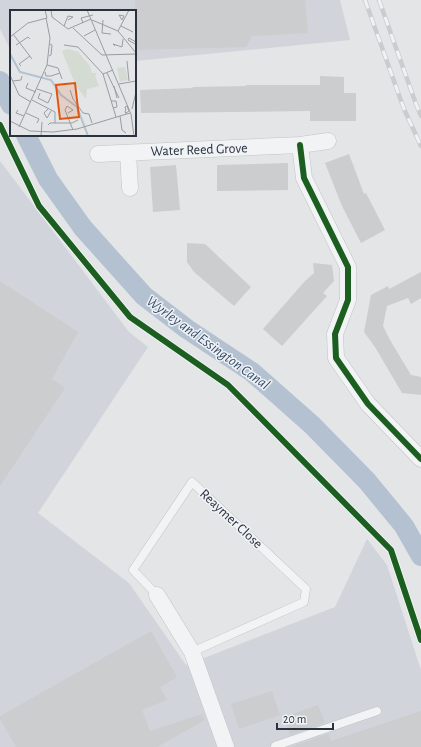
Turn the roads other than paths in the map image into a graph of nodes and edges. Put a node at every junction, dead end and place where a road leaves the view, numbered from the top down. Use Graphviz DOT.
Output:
graph roads {
  1 [pos="328,141"];
  2 [pos="300,145"];
  3 [pos="128,153"];
  4 [pos="98,154"];
  5 [pos="130,188"];
  6 [pos="421,459"];
  7 [pos="157,596"];
  8 [pos="192,652"];
  9 [pos="377,712"];
  10 [pos="226,747"];
  11 [pos="275,747"];
  1 -- 2 [label="street, Water Reed Grove"];
  2 -- 3 [label="street, Water Reed Grove"];
  2 -- 6 [label="street"];
  3 -- 4 [label="street, Water Reed Grove"];
  3 -- 5 [label="street"];
  7 -- 8 [label="street, Reaymer Close"];
  7 -- 8 [label="lane, Reaymer Close"];
  8 -- 10 [label="street, Reaymer Close"];
  9 -- 11 [label="lane"];
}
